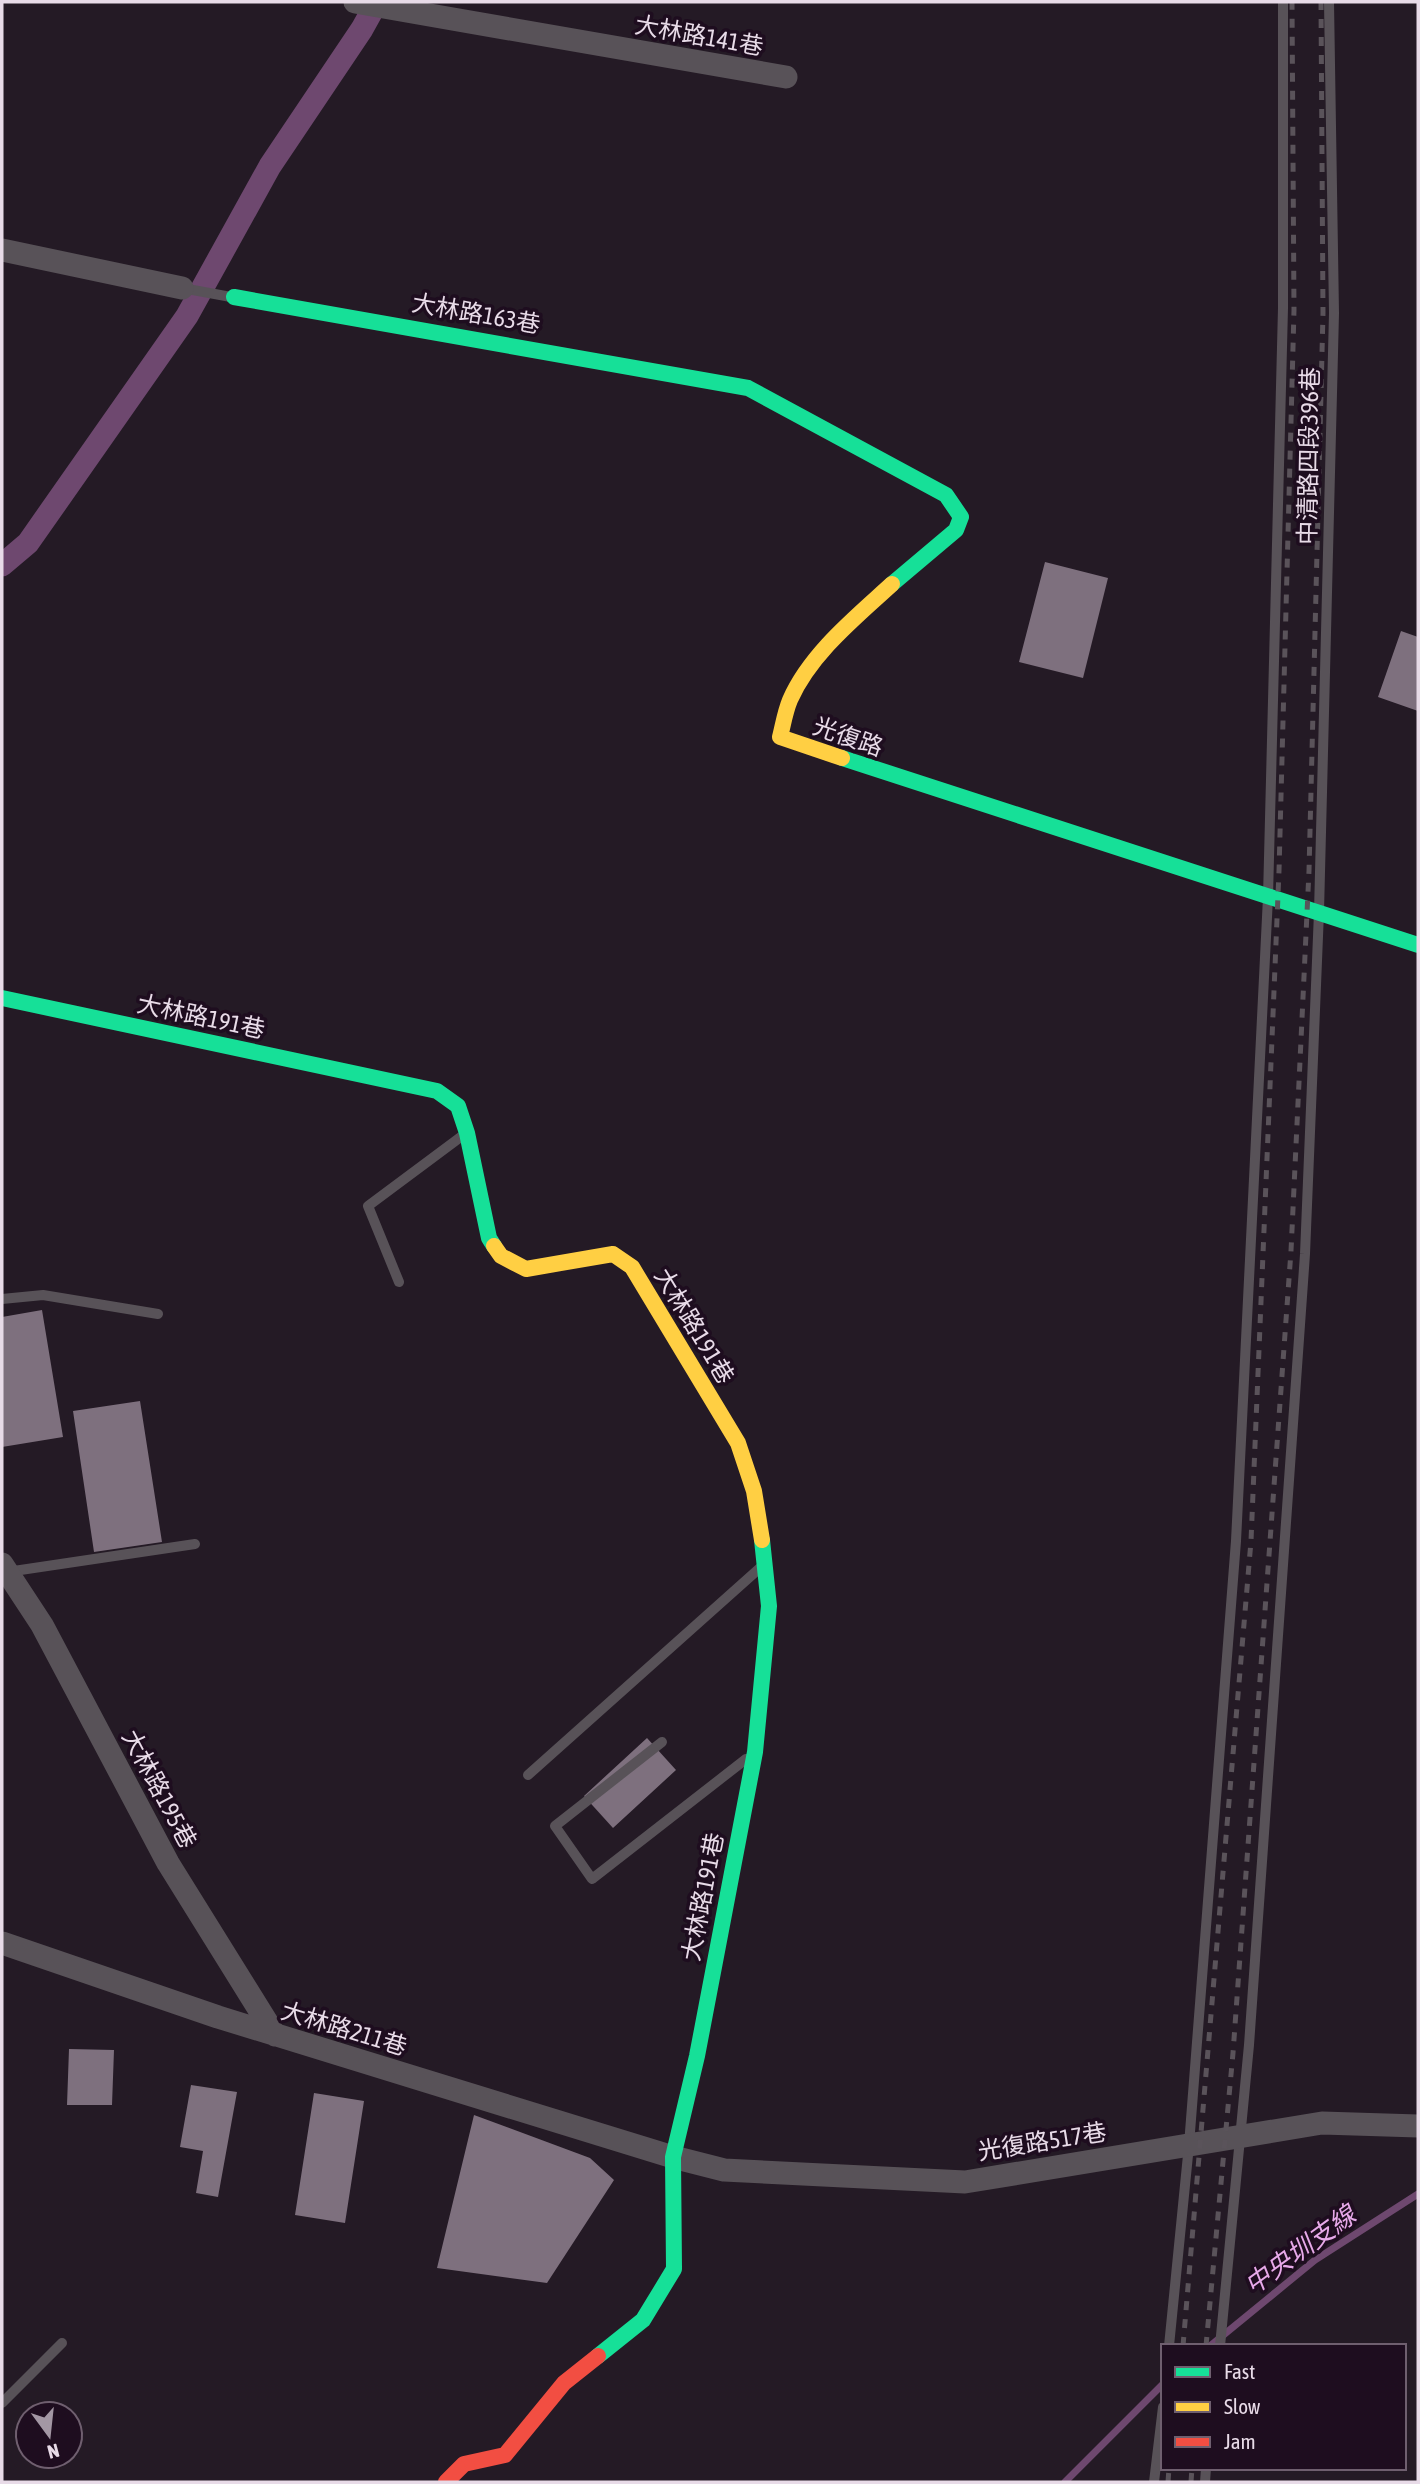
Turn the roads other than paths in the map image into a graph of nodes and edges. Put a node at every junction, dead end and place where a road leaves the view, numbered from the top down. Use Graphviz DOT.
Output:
graph roads {
  1 [pos="355,2"];
  2 [pos="1283,2"];
  3 [pos="1329,2"];
  4 [pos="786,78"];
  5 [pos="2,250"];
  6 [pos="182,288"];
  7 [pos="234,297"];
  8 [pos="748,388"];
  9 [pos="1268,897"];
  10 [pos="1319,912"];
  11 [pos="1418,945"];
  12 [pos="2,998"];
  13 [pos="467,1133"];
  14 [pos="399,1282"];
  15 [pos="2,1299"];
  16 [pos="158,1314"];
  17 [pos="195,1544"];
  18 [pos="766,1563"];
  19 [pos="4,1568"];
  20 [pos="662,1742"];
  21 [pos="755,1752"];
  22 [pos="528,1775"];
  23 [pos="2,1943"];
  24 [pos="275,2035"];
  25 [pos="1418,2126"];
  26 [pos="1240,2136"];
  27 [pos="1189,2145"];
  28 [pos="673,2157"];
  29 [pos="62,2343"];
  30 [pos="1169,2344"];
  31 [pos="1220,2344"];
  32 [pos="2,2403"];
  33 [pos="1161,2424"];
  34 [pos="446,2482"];
  35 [pos="1154,2482"];
  1 -- 4 [label="street, 大林路141巷"];
  2 -- 9 [label="lane, 中清路四段396巷"];
  3 -- 10 [label="lane, 中清路四段396巷"];
  5 -- 6 [label="street"];
  6 -- 7 [label="lane"];
  7 -- 8 [label="street, 大林路163巷"];
  8 -- 9 [label="street, 光復路"];
  9 -- 10 [label="street, 光復路"];
  9 -- 27 [label="lane, 中清路四段396巷"];
  10 -- 11 [label="street, 光復路"];
  10 -- 26 [label="lane, 中清路四段396巷"];
  12 -- 13 [label="street, 大林路191巷"];
  13 -- 14 [label="lane"];
  13 -- 18 [label="street, 大林路191巷"];
  15 -- 16 [label="lane"];
  17 -- 19 [label="lane"];
  18 -- 21 [label="street, 大林路191巷"];
  18 -- 22 [label="lane"];
  19 -- 24 [label="street, 大林路195巷"];
  20 -- 21 [label="lane"];
  21 -- 28 [label="street, 大林路191巷"];
  23 -- 24 [label="street, 大林路211巷"];
  24 -- 28 [label="street, 大林路211巷"];
  25 -- 26 [label="street, 光復路517巷"];
  26 -- 27 [label="street, 光復路517巷"];
  26 -- 31 [label="lane, 中清路四段396巷"];
  27 -- 28 [label="street, 光復路517巷"];
  27 -- 30 [label="lane, 中清路四段396巷"];
  28 -- 34 [label="street, 大林路191巷"];
  29 -- 32 [label="lane"];
  33 -- 35 [label="lane"];
}
